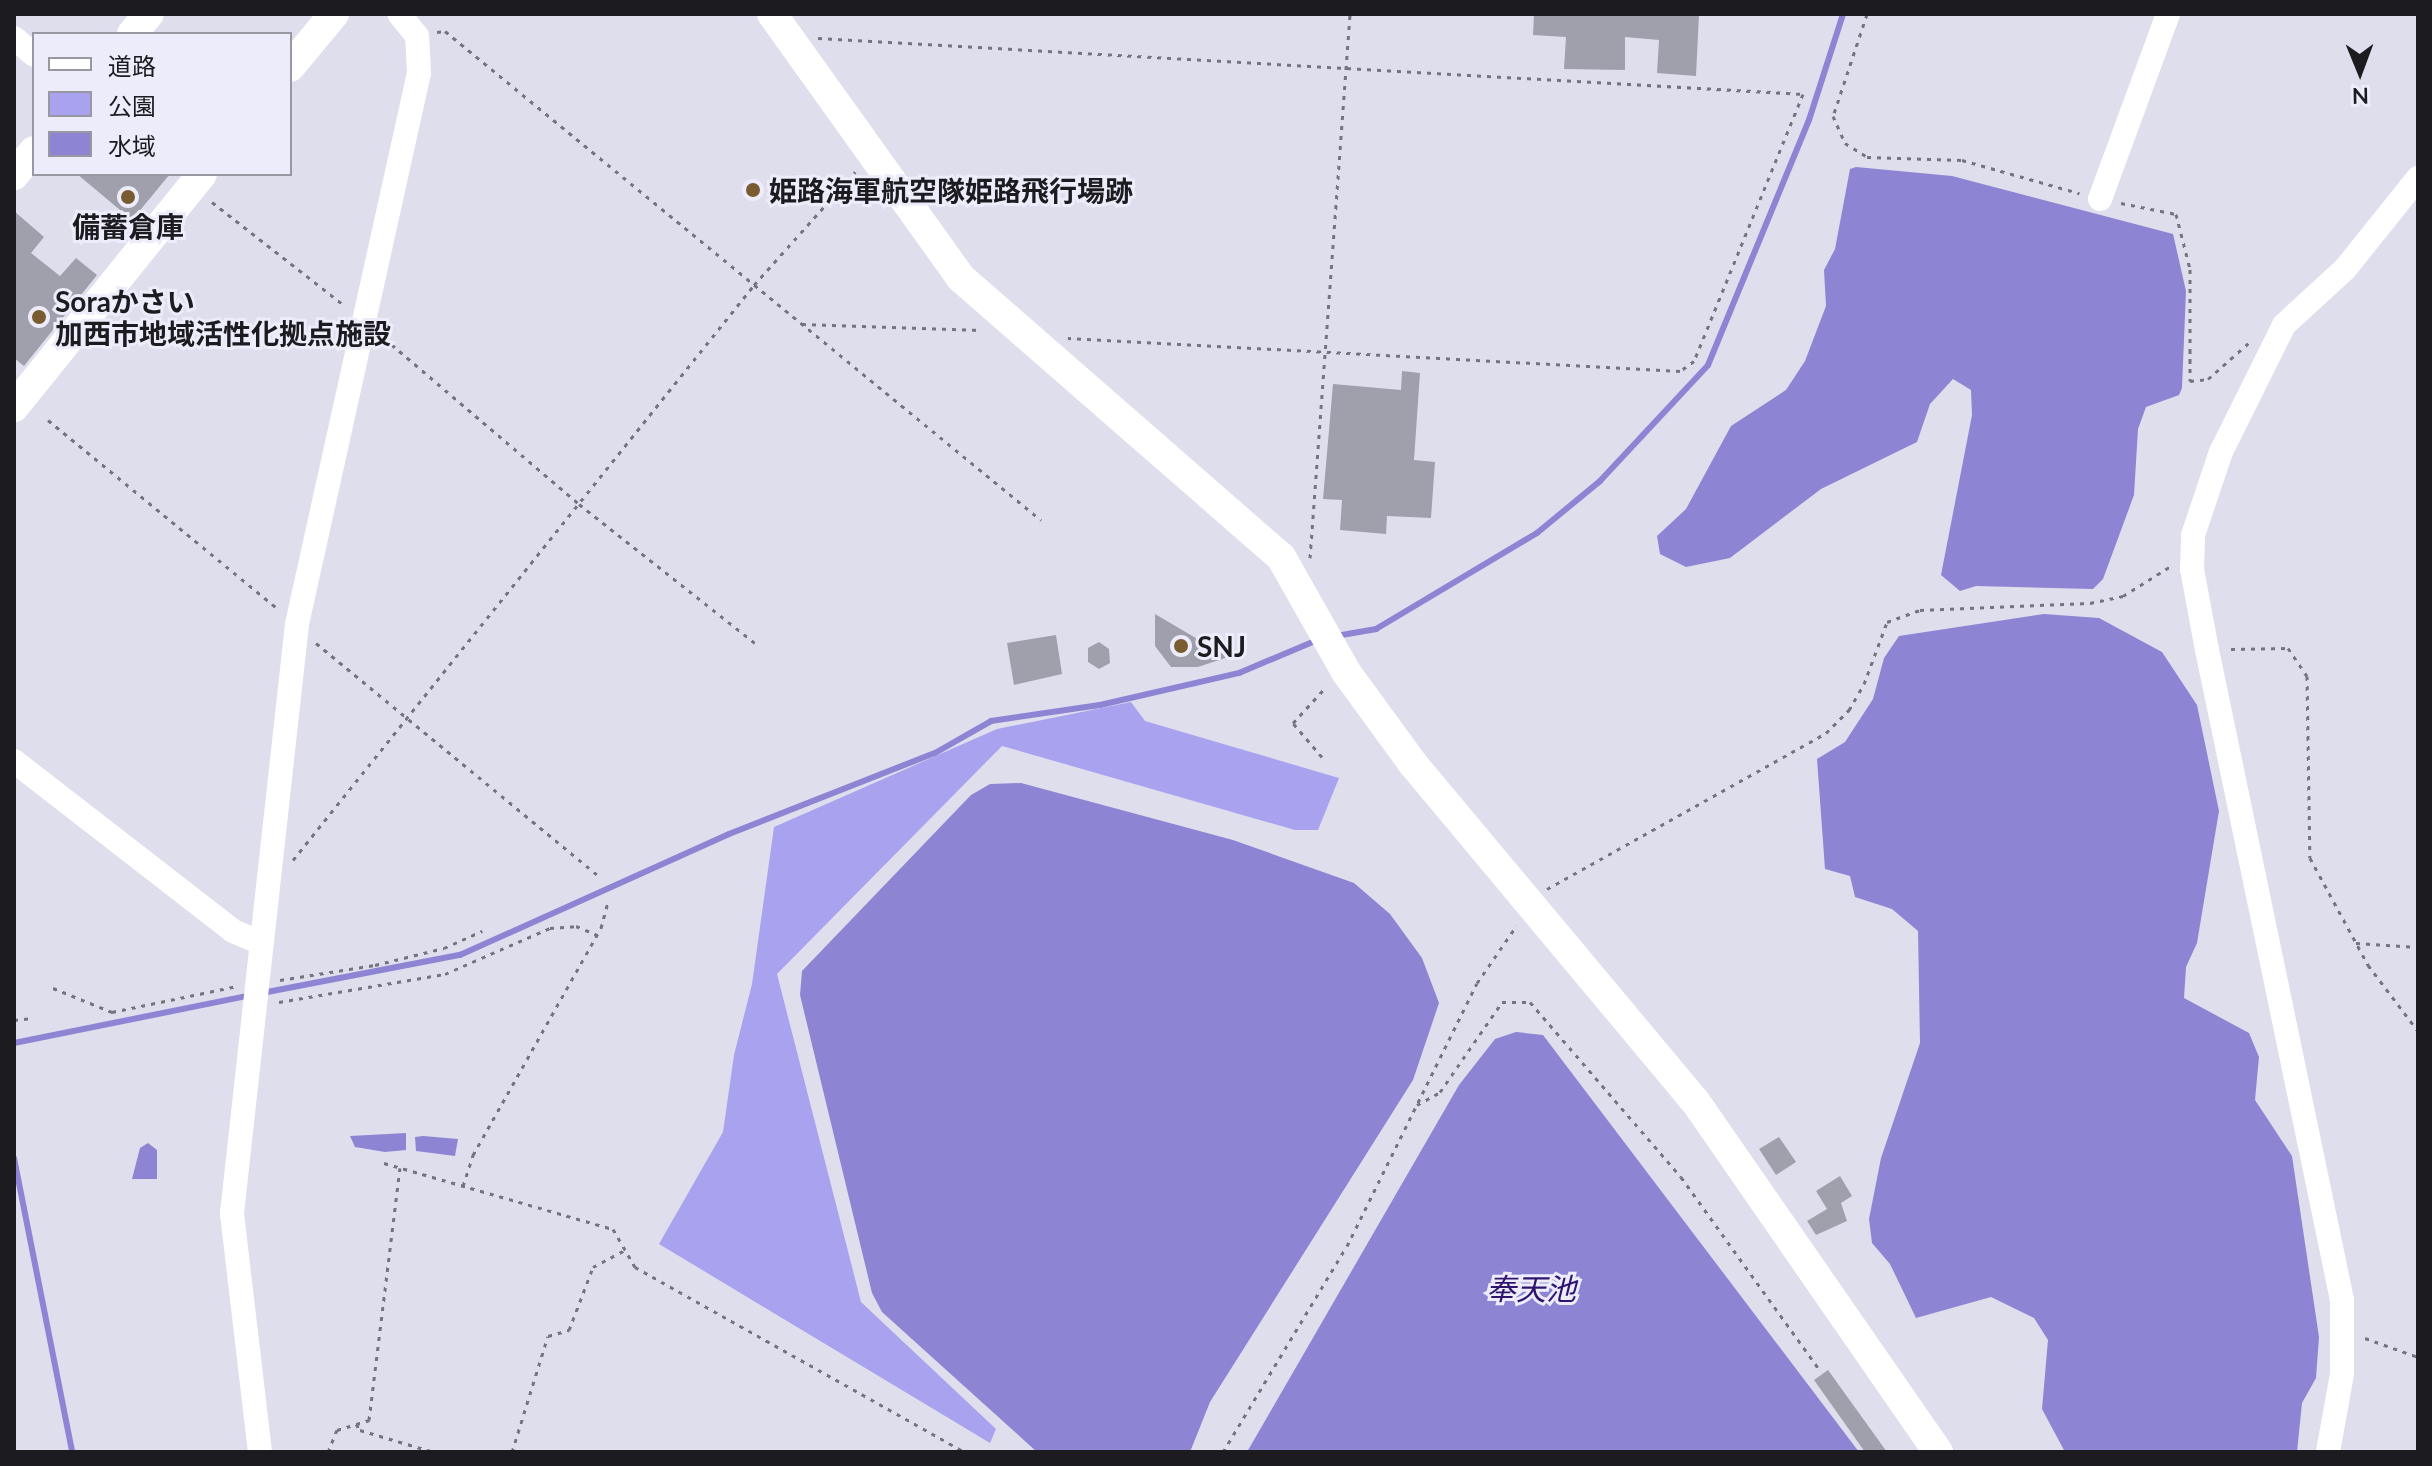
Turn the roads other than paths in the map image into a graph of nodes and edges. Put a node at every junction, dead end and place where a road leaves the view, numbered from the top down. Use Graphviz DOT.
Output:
graph roads {
  1 [pos="149,14"];
  2 [pos="334,14"];
  3 [pos="399,14"];
  4 [pos="2168,14"];
  5 [pos="781,25"];
  6 [pos="134,32"];
  7 [pos="14,38"];
  8 [pos="32,53"];
  9 [pos="292,65"];
  10 [pos="32,153"];
  11 [pos="14,175"];
  12 [pos="2418,178"];
  13 [pos="197,180"];
  14 [pos="2100,199"];
  15 [pos="14,407"];
  16 [pos="14,761"];
  17 [pos="259,942"];
  18 [pos="260,1452"];
  19 [pos="1938,1452"];
  20 [pos="2328,1452"];
  1 -- 6 [label="street"];
  2 -- 9 [label="street"];
  3 -- 17 [label="street"];
  4 -- 14 [label="street"];
  5 -- 19 [label="street"];
  7 -- 8 [label="street"];
  10 -- 11 [label="street"];
  12 -- 20 [label="street"];
  13 -- 15 [label="street"];
  16 -- 17 [label="street"];
  17 -- 18 [label="street"];
}
